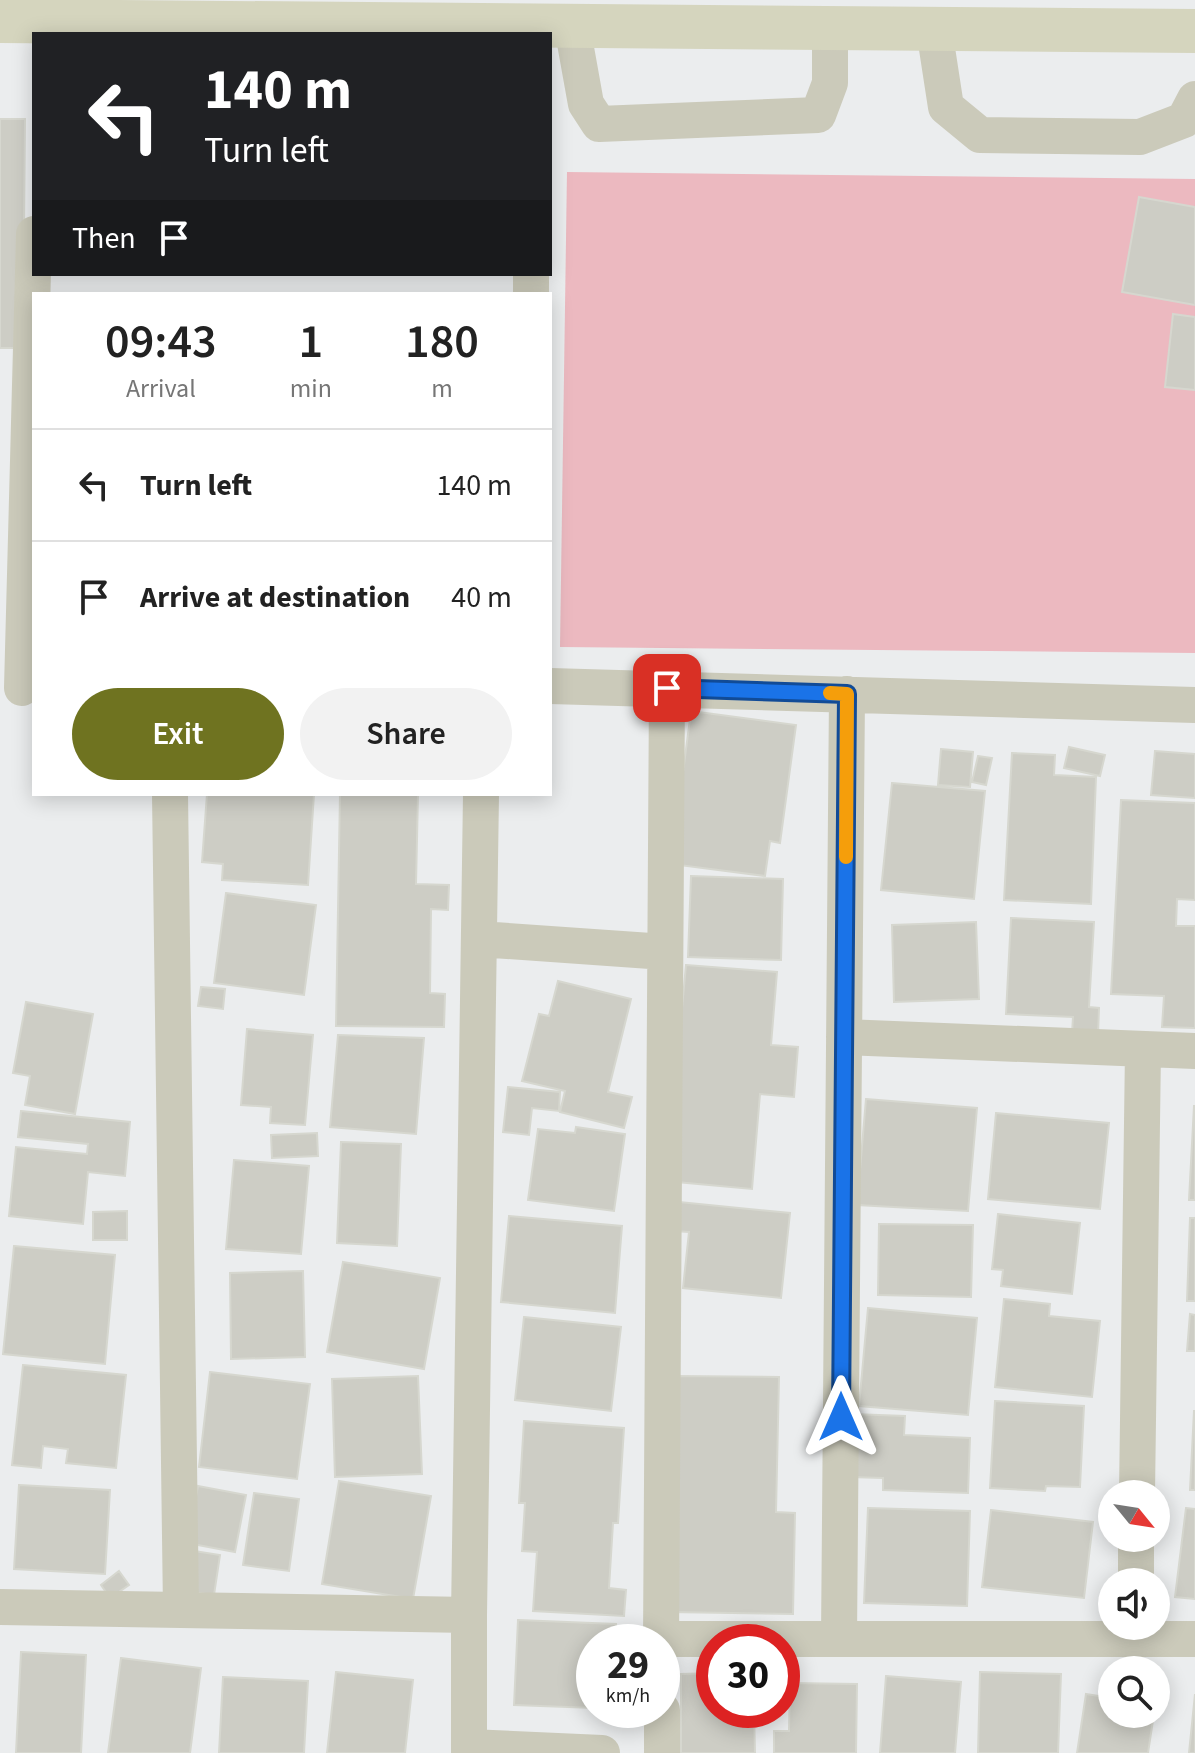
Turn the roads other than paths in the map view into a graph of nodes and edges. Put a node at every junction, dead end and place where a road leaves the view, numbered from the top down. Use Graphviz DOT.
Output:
graph roads {
  1 [pos="26,26"];
  2 [pos="830,28"];
  3 [pos="544,29"];
  4 [pos="934,29"];
  5 [pos="1195,31"];
  6 [pos="552,43"];
  7 [pos="1195,99"];
  8 [pos="32,252"];
  9 [pos="15,403"];
  10 [pos="552,686"];
  11 [pos="19,688"];
  12 [pos="667,688"];
  13 [pos="847,694"];
  14 [pos="1195,705"];
  15 [pos="170,796"];
  16 [pos="481,796"];
  17 [pos="479,939"];
  18 [pos="665,952"];
  19 [pos="844,1037"];
  20 [pos="1143,1049"];
  21 [pos="1195,1051"];
  22 [pos="1137,1480"];
  23 [pos="0,1607"];
  24 [pos="181,1610"];
  25 [pos="469,1615"];
  26 [pos="661,1624"];
  27 [pos="1098,1633"];
  28 [pos="1170,1636"];
  29 [pos="839,1638"];
  30 [pos="1195,1639"];
  31 [pos="680,1640"];
  32 [pos="662,1728"];
  33 [pos="469,1750"];
  34 [pos="602,1753"];
  35 [pos="662,1753"];
  1 -- 3 [label="street"];
  2 -- 3 [label="street"];
  2 -- 4 [label="street"];
  2 -- 6 [label="street"];
  4 -- 5 [label="street"];
  4 -- 7 [label="street"];
  8 -- 9 [label="street"];
  9 -- 11 [label="street"];
  10 -- 12 [label="street"];
  12 -- 13 [label="street"];
  12 -- 18 [label="street"];
  13 -- 14 [label="street"];
  13 -- 19 [label="street"];
  15 -- 24 [label="street"];
  16 -- 17 [label="street"];
  17 -- 18 [label="street"];
  17 -- 25 [label="street"];
  18 -- 26 [label="street"];
  19 -- 20 [label="street"];
  19 -- 29 [label="street"];
  20 -- 21 [label="street"];
  20 -- 22 [label="street"];
  23 -- 24 [label="street"];
  24 -- 25 [label="street"];
  25 -- 33 [label="street"];
  27 -- 29 [label="street"];
  28 -- 30 [label="street"];
  29 -- 31 [label="street"];
  32 -- 35 [label="street"];
  33 -- 34 [label="street"];
}
